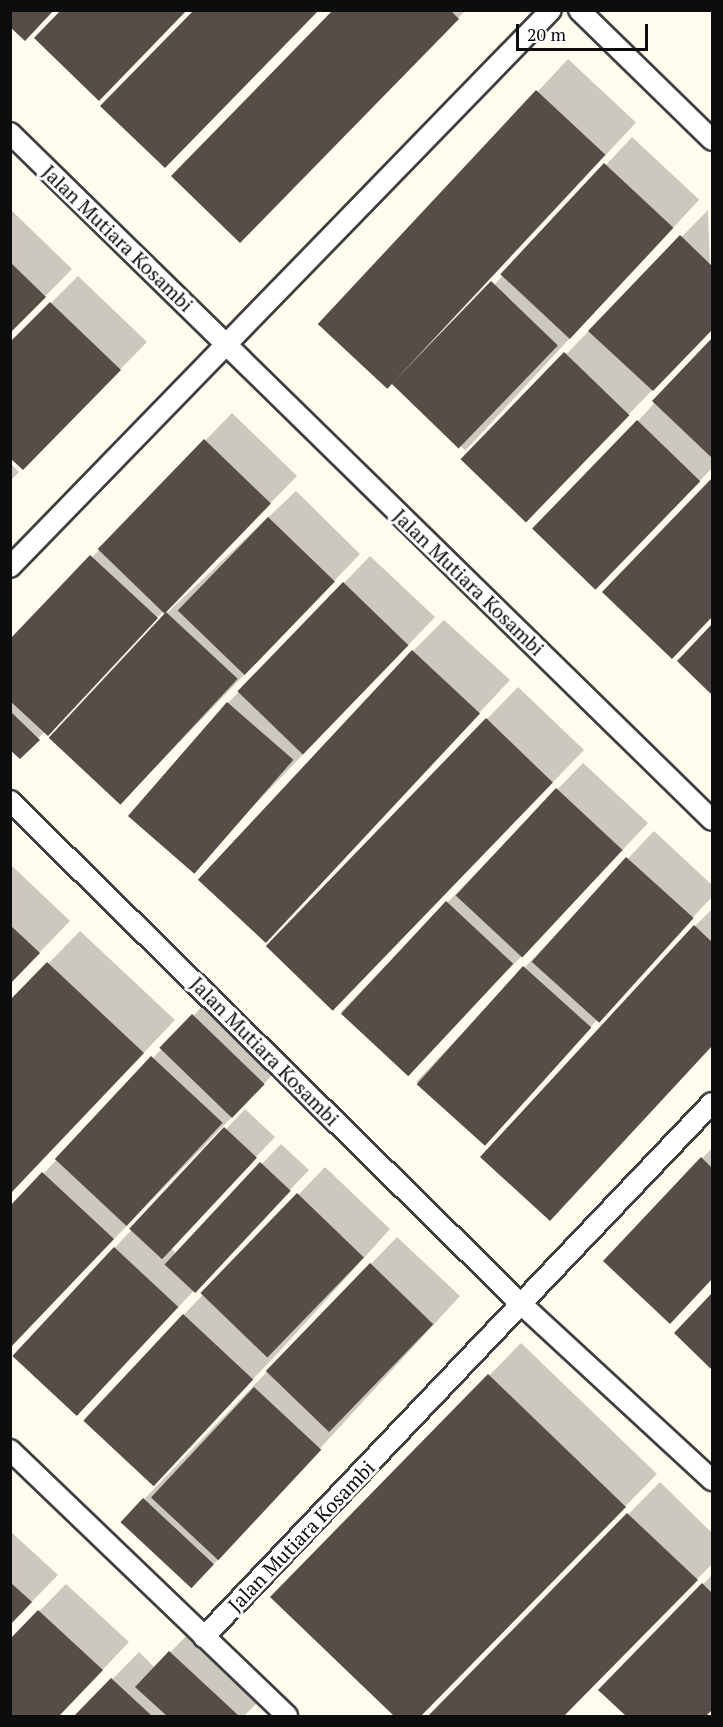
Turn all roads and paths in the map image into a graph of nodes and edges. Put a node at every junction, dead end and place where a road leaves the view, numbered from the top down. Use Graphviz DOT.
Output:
graph roads {
  1 [pos="551,10"];
  2 [pos="579,10"];
  3 [pos="10,133"];
  4 [pos="712,140"];
  5 [pos="226,344"];
  6 [pos="10,567"];
  7 [pos="10,801"];
  8 [pos="712,820"];
  9 [pos="712,1103"];
  10 [pos="519,1302"];
  11 [pos="10,1450"];
  12 [pos="712,1480"];
  13 [pos="204,1637"];
  14 [pos="287,1716"];
  1 -- 5 [label="lane"];
  2 -- 4 [label="lane"];
  3 -- 5 [label="lane, Jalan Mutiara Kosambi"];
  5 -- 6 [label="lane"];
  5 -- 8 [label="lane, Jalan Mutiara Kosambi"];
  7 -- 10 [label="lane, Jalan Mutiara Kosambi"];
  9 -- 10 [label="lane, Jalan Mutiara Kosambi"];
  10 -- 12 [label="lane, Jalan Mutiara Kosambi"];
  10 -- 13 [label="lane, Jalan Mutiara Kosambi"];
  11 -- 13 [label="lane"];
  13 -- 14 [label="lane"];
}
